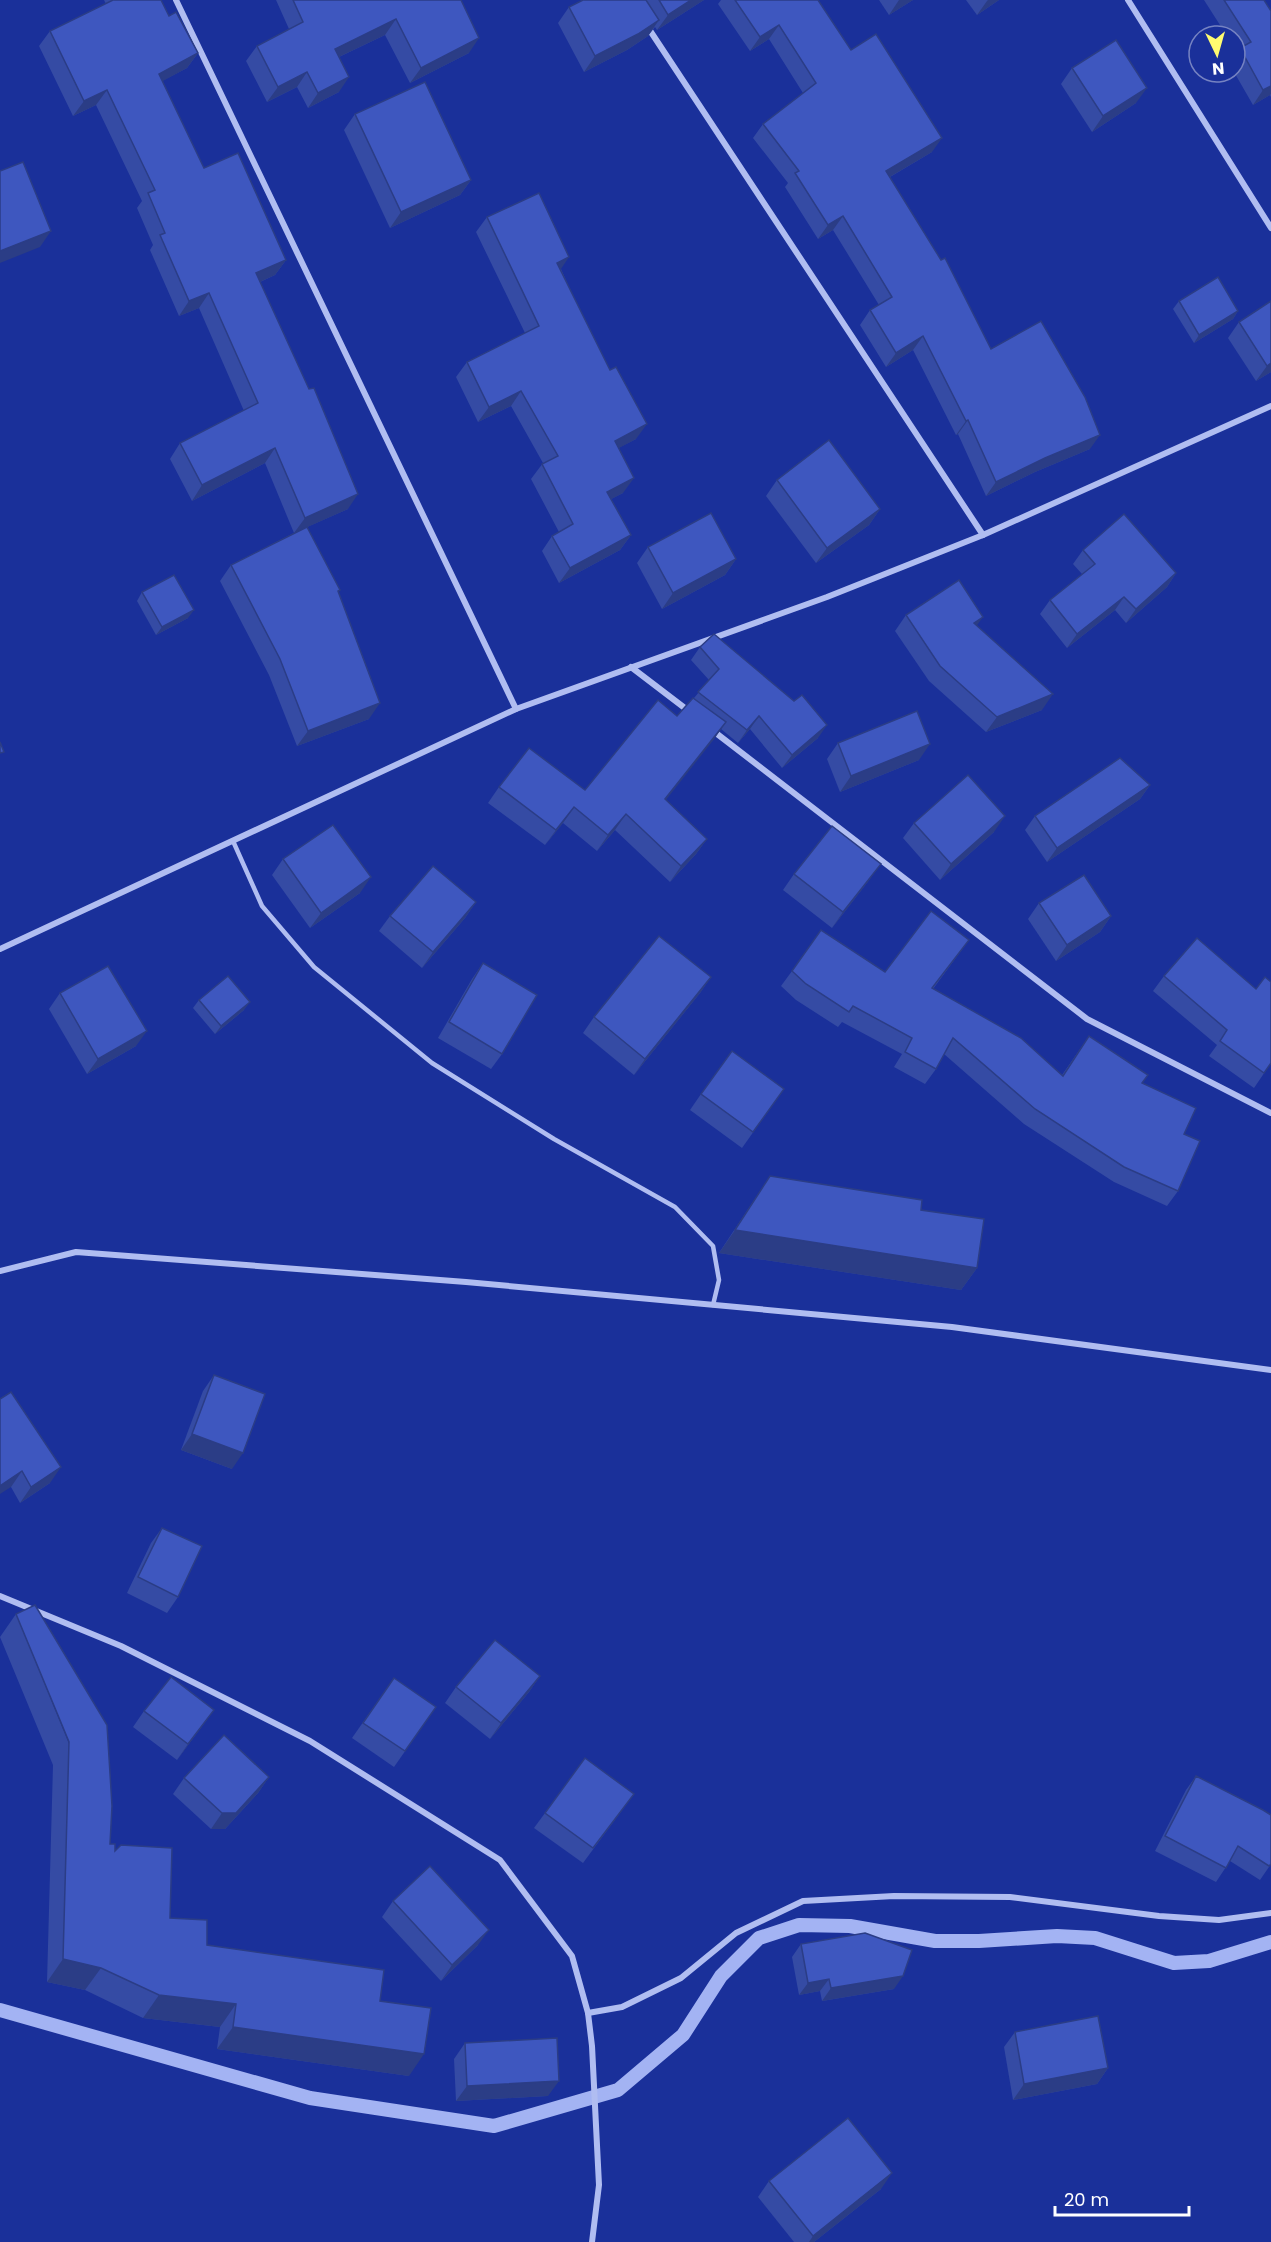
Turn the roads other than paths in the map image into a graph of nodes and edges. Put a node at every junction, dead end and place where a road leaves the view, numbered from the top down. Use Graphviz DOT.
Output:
graph roads {
  1 [pos="176,0"];
  2 [pos="1128,0"];
  3 [pos="644,20"];
  4 [pos="1271,228"];
  5 [pos="1271,406"];
  6 [pos="983,535"];
  7 [pos="631,667"];
  8 [pos="516,710"];
  9 [pos="697,718"];
  10 [pos="706,725"];
  11 [pos="233,841"];
  12 [pos="0,949"];
  13 [pos="1271,1113"];
  14 [pos="0,1272"];
  15 [pos="713,1305"];
  16 [pos="1271,1370"];
  17 [pos="0,1596"];
  18 [pos="1271,1913"];
  19 [pos="588,2013"];
  20 [pos="592,2242"];
  1 -- 8 [label="street"];
  2 -- 4 [label="street"];
  3 -- 6 [label="street"];
  5 -- 6 [label="street"];
  6 -- 7 [label="street"];
  7 -- 8 [label="street"];
  7 -- 9 [label="street"];
  8 -- 11 [label="street"];
  10 -- 13 [label="street"];
  11 -- 12 [label="street"];
  11 -- 15 [label="lane"];
  14 -- 15 [label="street"];
  15 -- 16 [label="street"];
  17 -- 19 [label="street"];
  18 -- 19 [label="street"];
  19 -- 20 [label="street"];
}
